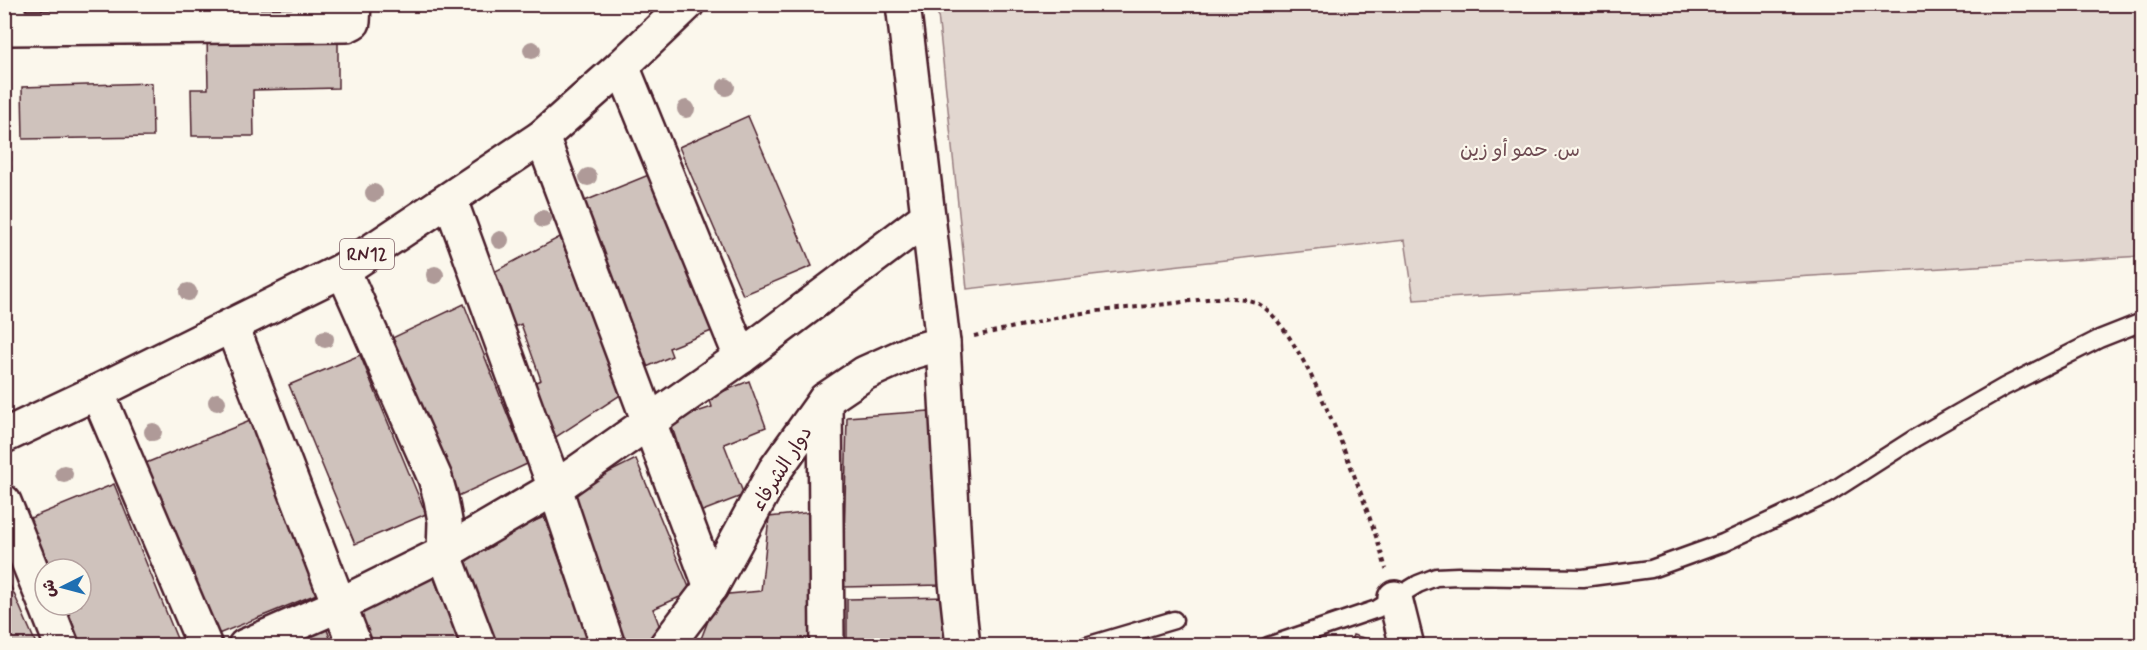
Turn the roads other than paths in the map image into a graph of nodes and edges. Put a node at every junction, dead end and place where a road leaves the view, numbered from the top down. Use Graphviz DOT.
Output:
graph roads {
  1 [pos="687,4"];
  2 [pos="903,4"];
  3 [pos="8,13"];
  4 [pos="354,13"];
  5 [pos="136,16"];
  6 [pos="622,66"];
  7 [pos="542,137"];
  8 [pos="450,200"];
  9 [pos="927,217"];
  10 [pos="343,270"];
  11 [pos="2142,322"];
  12 [pos="232,326"];
  13 [pos="943,343"];
  14 [pos="741,357"];
  15 [pos="97,392"];
  16 [pos="825,400"];
  17 [pos="650,422"];
  18 [pos="4,436"];
  19 [pos="555,488"];
  20 [pos="4,502"];
  21 [pos="444,553"];
  22 [pos="33,572"];
  23 [pos="711,587"];
  24 [pos="1395,598"];
  25 [pos="339,605"];
  26 [pos="51,617"];
  27 [pos="1174,620"];
  28 [pos="62,645"];
  29 [pos="205,645"];
  30 [pos="245,645"];
  31 [pos="355,645"];
  32 [pos="479,645"];
  33 [pos="608,645"];
  34 [pos="666,645"];
  35 [pos="827,645"];
  36 [pos="963,645"];
  37 [pos="1086,645"];
  38 [pos="1268,645"];
  39 [pos="1407,645"];
  1 -- 6 [label="street, RN12"];
  2 -- 9 [label="street"];
  3 -- 5 [label="street"];
  4 -- 5 [label="street"];
  6 -- 7 [label="street, RN12"];
  6 -- 14 [label="street"];
  7 -- 8 [label="street, RN12"];
  7 -- 17 [label="street"];
  8 -- 10 [label="street, RN12"];
  8 -- 19 [label="street"];
  9 -- 13 [label="street"];
  9 -- 14 [label="street"];
  10 -- 12 [label="street, RN12"];
  10 -- 21 [label="street"];
  11 -- 24 [label="lane"];
  12 -- 15 [label="street, RN12"];
  12 -- 25 [label="street"];
  13 -- 16 [label="street, دوار الشرفاء"];
  13 -- 36 [label="street"];
  14 -- 17 [label="street"];
  15 -- 18 [label="street, RN12"];
  15 -- 29 [label="street"];
  16 -- 23 [label="street, دوار الشرفاء"];
  16 -- 35 [label="street"];
  17 -- 19 [label="street"];
  17 -- 23 [label="street"];
  19 -- 21 [label="street"];
  19 -- 33 [label="street"];
  20 -- 22 [label="street"];
  21 -- 25 [label="street"];
  21 -- 32 [label="street"];
  23 -- 34 [label="street, دوار الشرفاء"];
  24 -- 38 [label="lane"];
  24 -- 39 [label="street"];
  25 -- 30 [label="street"];
  25 -- 31 [label="street"];
  26 -- 28 [label="street"];
  27 -- 37 [label="lane"];
}
